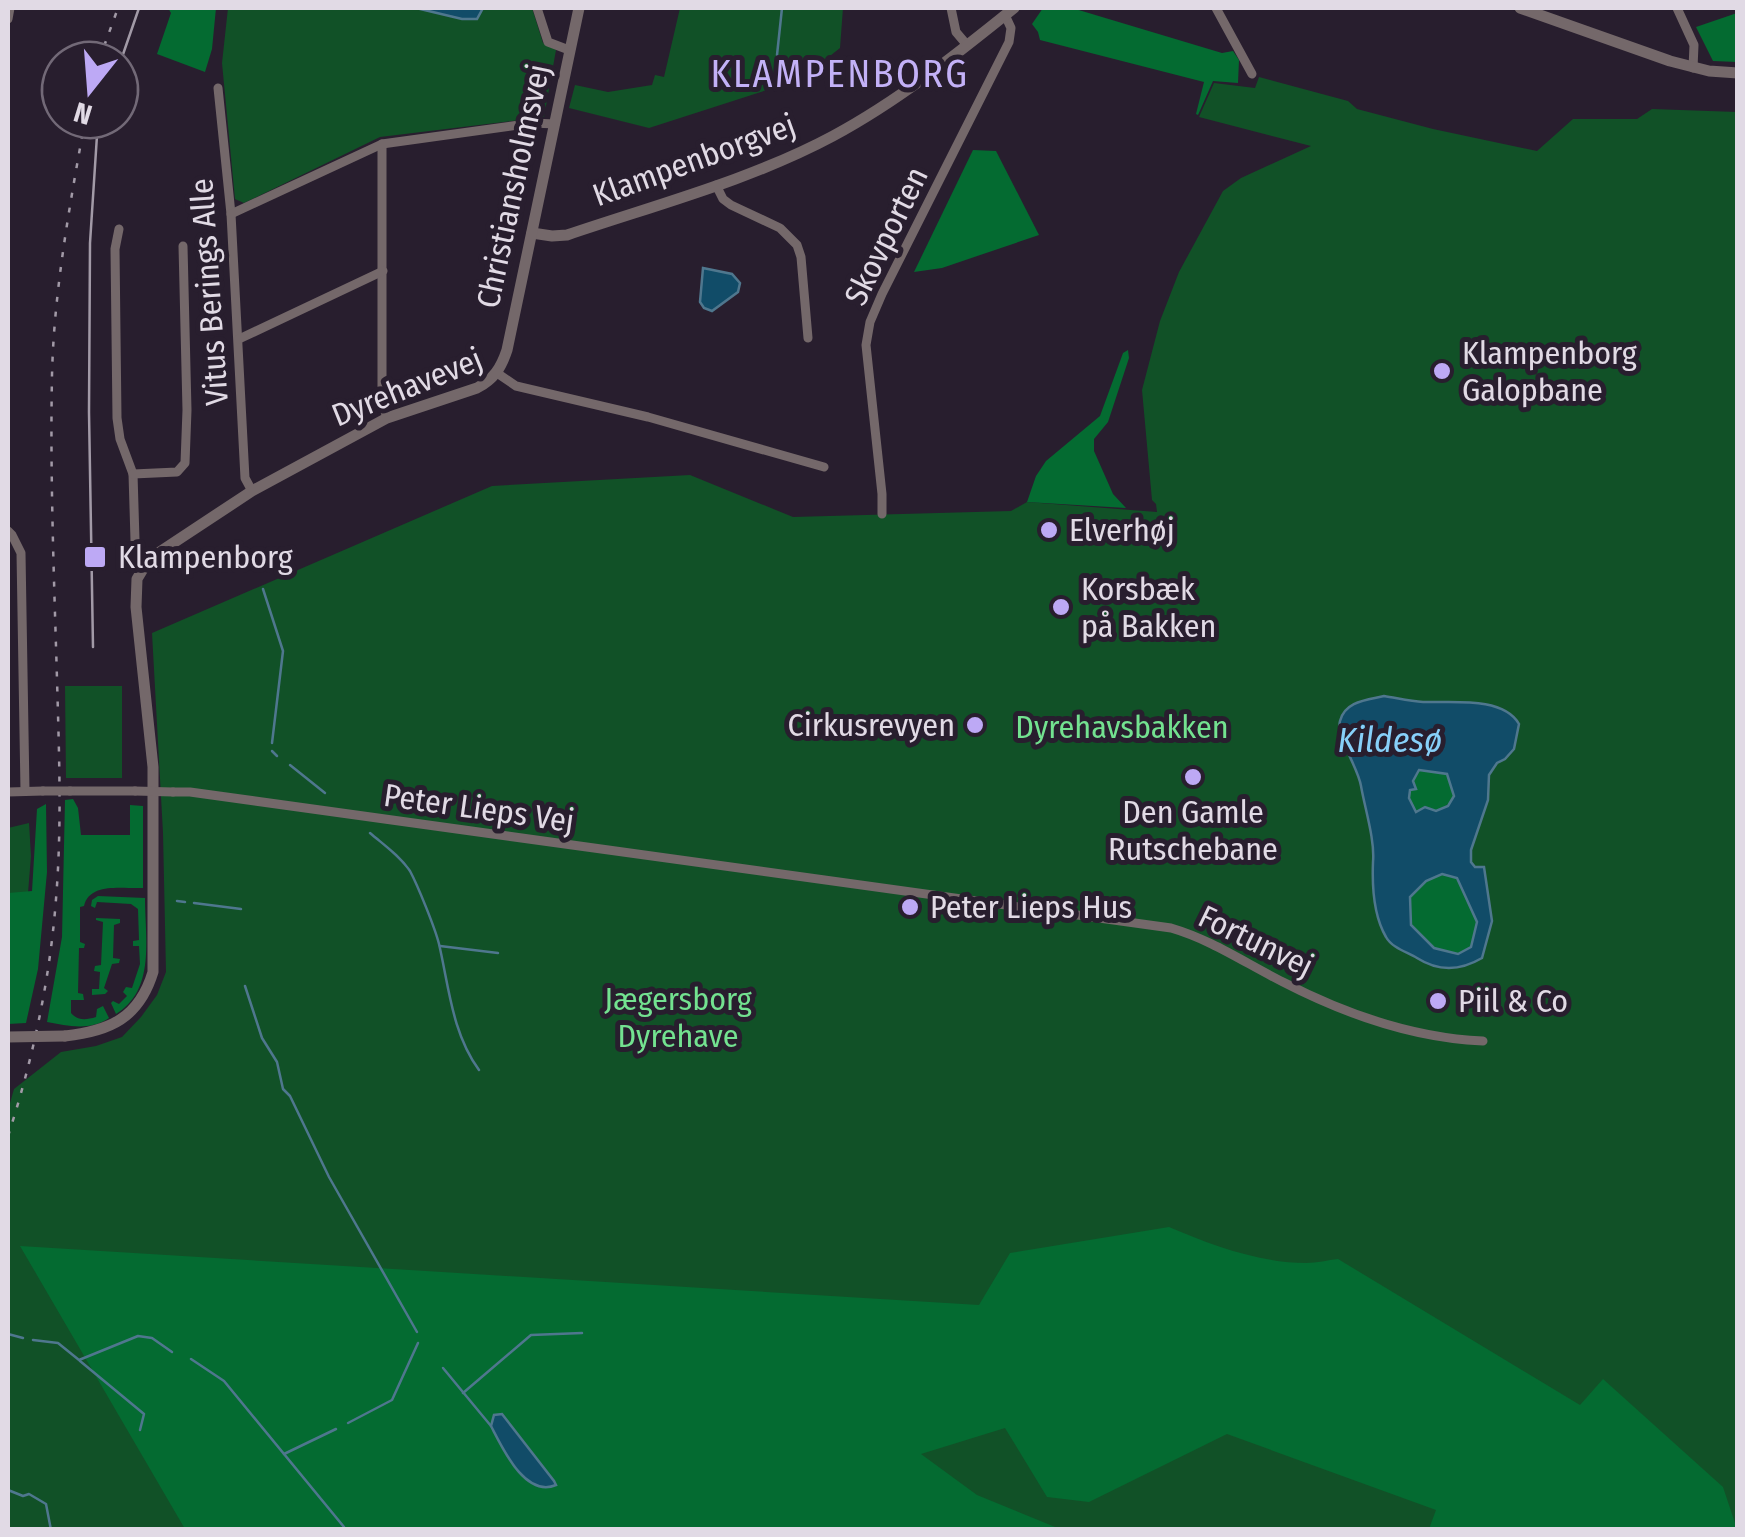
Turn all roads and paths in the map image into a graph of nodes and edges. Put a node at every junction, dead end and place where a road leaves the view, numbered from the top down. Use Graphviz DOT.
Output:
graph roads {
  1 [pos="10,8"];
  2 [pos="538,8"];
  3 [pos="579,8"];
  4 [pos="952,8"];
  5 [pos="1216,8"];
  6 [pos="1520,8"];
  7 [pos="1677,8"];
  8 [pos="1010,11"];
  9 [pos="8,19"];
  10 [pos="967,45"];
  11 [pos="569,50"];
  12 [pos="1693,68"];
  13 [pos="1738,73"];
  14 [pos="1252,74"];
  15 [pos="218,88"];
  16 [pos="555,124"];
  17 [pos="382,144"];
  18 [pos="716,184"];
  19 [pos="231,214"];
  20 [pos="118,228"];
  21 [pos="532,232"];
  22 [pos="183,246"];
  23 [pos="383,272"];
  24 [pos="239,338"];
  25 [pos="808,338"];
  26 [pos="497,373"];
  27 [pos="386,418"];
  28 [pos="824,467"];
  29 [pos="133,474"];
  30 [pos="252,491"];
  31 [pos="882,514"];
  32 [pos="8,531"];
  33 [pos="149,559"];
  34 [pos="24,791"];
  35 [pos="8,792"];
  36 [pos="942,896"];
  37 [pos="8,1037"];
  38 [pos="1483,1041"];
  1 -- 9 [label="street"];
  2 -- 11 [label="street"];
  3 -- 11 [label="street, Christiansholmsvej"];
  4 -- 10 [label="street"];
  5 -- 14 [label="street"];
  6 -- 12 [label="street"];
  7 -- 12 [label="street"];
  8 -- 10 [label="street, Klampenborgvej"];
  8 -- 31 [label="street, Skovporten"];
  10 -- 18 [label="street, Klampenborgvej"];
  11 -- 16 [label="street, Christiansholmsvej"];
  12 -- 13 [label="street"];
  15 -- 19 [label="street, Vitus Berings Alle"];
  16 -- 17 [label="street"];
  16 -- 21 [label="street, Christiansholmsvej"];
  17 -- 19 [label="street"];
  17 -- 23 [label="street"];
  18 -- 21 [label="street, Klampenborgvej"];
  18 -- 25 [label="street"];
  19 -- 24 [label="street, Vitus Berings Alle"];
  20 -- 29 [label="street"];
  21 -- 26 [label="street, Christiansholmsvej"];
  22 -- 29 [label="street"];
  23 -- 24 [label="street"];
  23 -- 27 [label="street"];
  24 -- 30 [label="street, Vitus Berings Alle"];
  26 -- 27 [label="street, Dyrehavevej"];
  26 -- 28 [label="street, Dyrehavevej"];
  27 -- 30 [label="street, Dyrehavevej"];
  29 -- 33 [label="street"];
  30 -- 33 [label="street, Dyrehavevej"];
  32 -- 34 [label="street"];
  33 -- 37 [label="street, bridge"];
  34 -- 35 [label="street, Peter Lieps Vej"];
  34 -- 36 [label="street, Peter Lieps Vej, bridge"];
  36 -- 38 [label="street, Fortunvej"];
}
